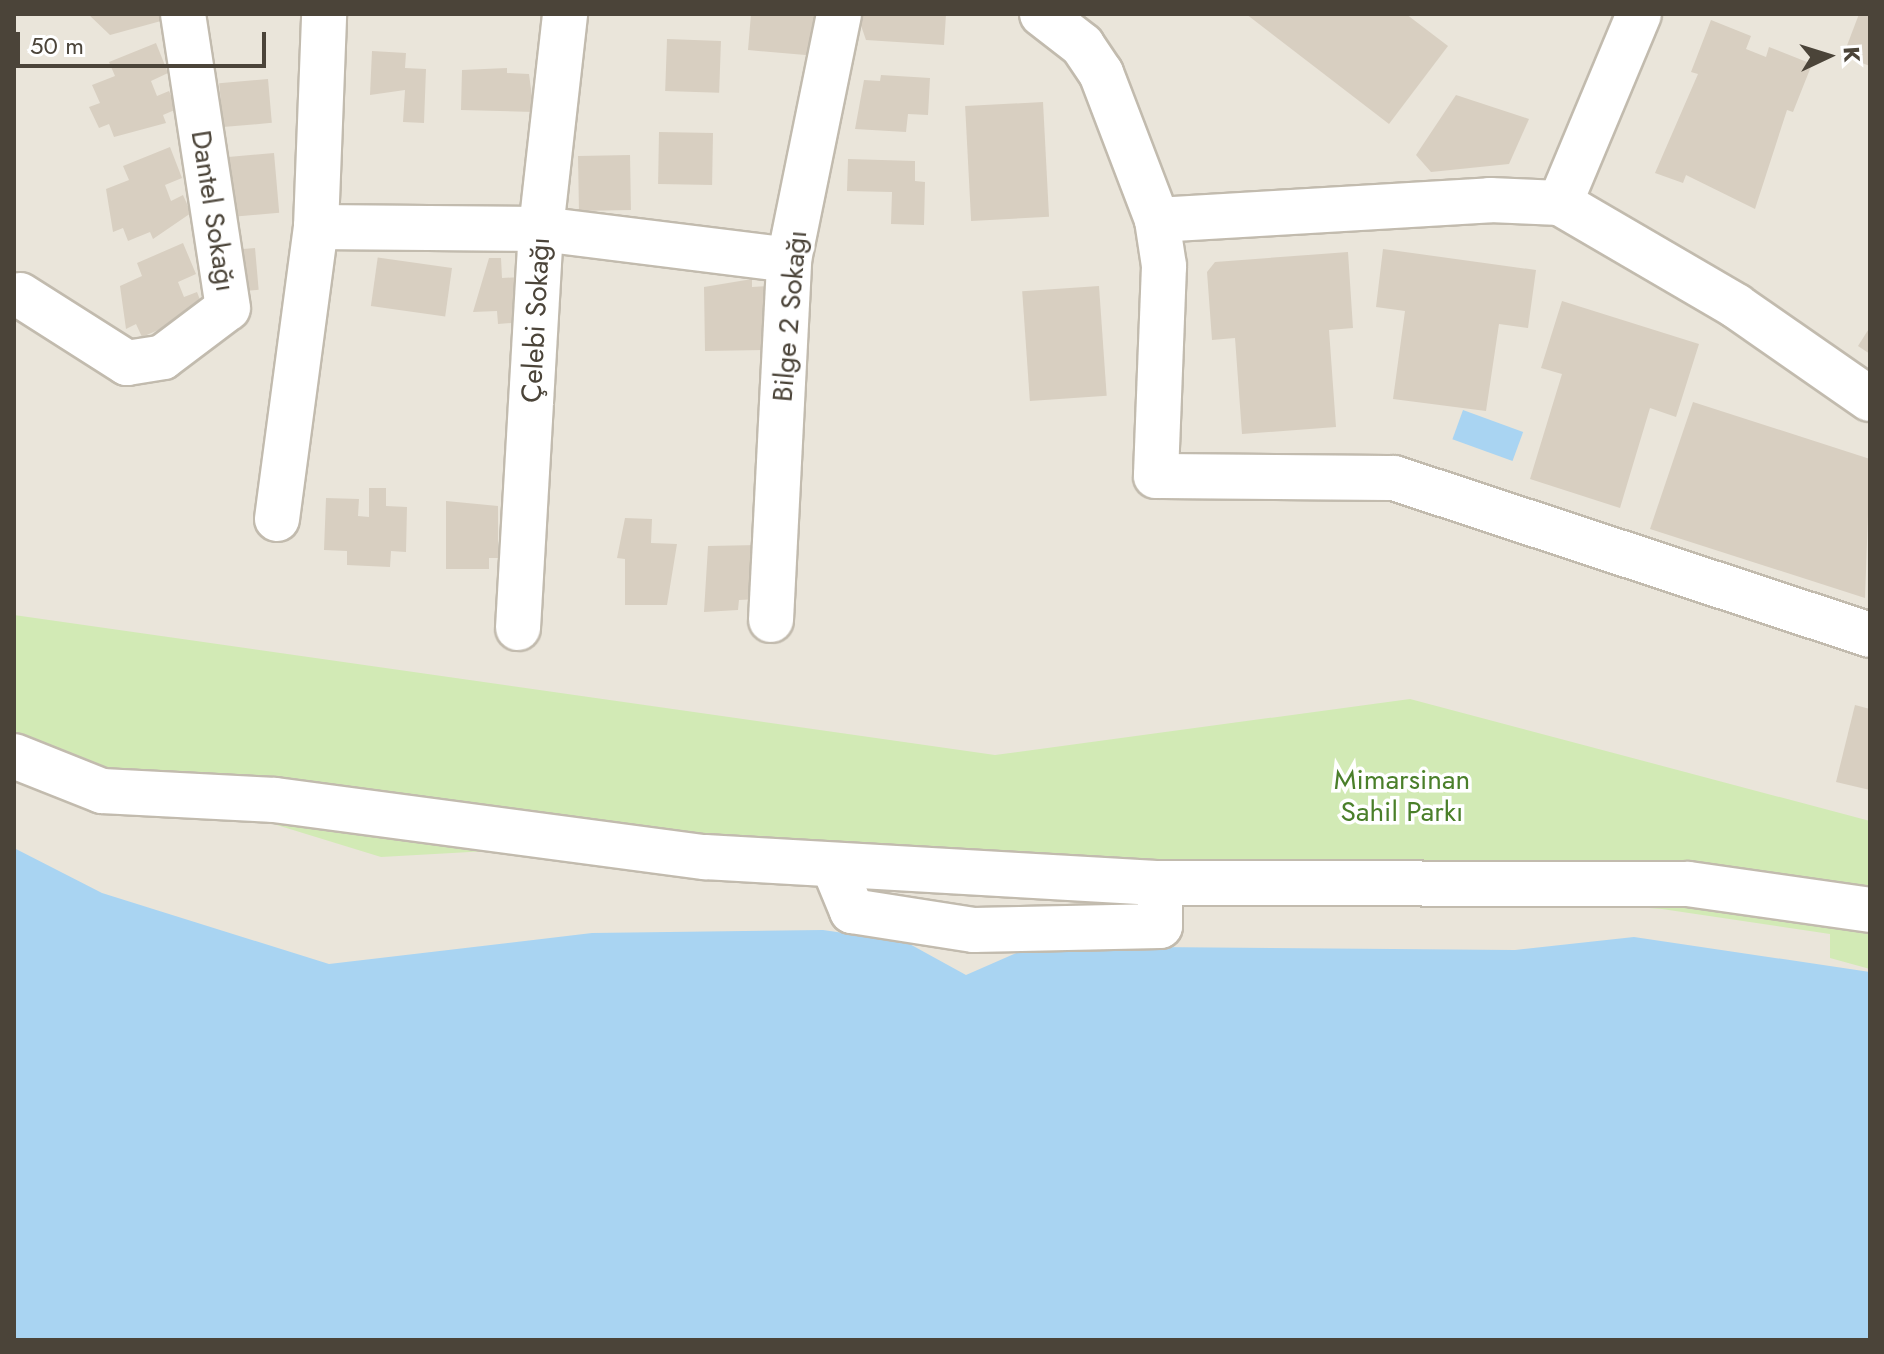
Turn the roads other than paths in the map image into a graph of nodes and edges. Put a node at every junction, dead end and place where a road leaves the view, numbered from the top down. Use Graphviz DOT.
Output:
graph roads {
  1 [pos="183,14"];
  2 [pos="324,14"];
  3 [pos="565,14"];
  4 [pos="1042,14"];
  5 [pos="1639,14"];
  6 [pos="839,15"];
  7 [pos="1560,203"];
  8 [pos="1157,220"];
  9 [pos="316,227"];
  10 [pos="541,229"];
  11 [pos="789,260"];
  12 [pos="20,295"];
  13 [pos="1870,399"];
  14 [pos="277,519"];
  15 [pos="771,620"];
  16 [pos="518,628"];
  17 [pos="1870,635"];
  18 [pos="14,756"];
  19 [pos="833,865"];
  20 [pos="1160,883"];
  21 [pos="1870,910"];
  1 -- 12 [label="street, Dantel Sokağı"];
  2 -- 9 [label="street"];
  3 -- 10 [label="street, Çelebi Sokağı"];
  4 -- 8 [label="street"];
  5 -- 7 [label="street"];
  6 -- 11 [label="street, Bilge 2 Sokağı"];
  7 -- 8 [label="street"];
  7 -- 13 [label="street"];
  8 -- 17 [label="street"];
  9 -- 10 [label="street"];
  9 -- 14 [label="street"];
  10 -- 11 [label="street"];
  10 -- 16 [label="street, Çelebi Sokağı"];
  11 -- 15 [label="street, Bilge 2 Sokağı"];
  18 -- 19 [label="street"];
  19 -- 20 [label="street"];
  19 -- 20 [label="street"];
  20 -- 21 [label="street"];
}
